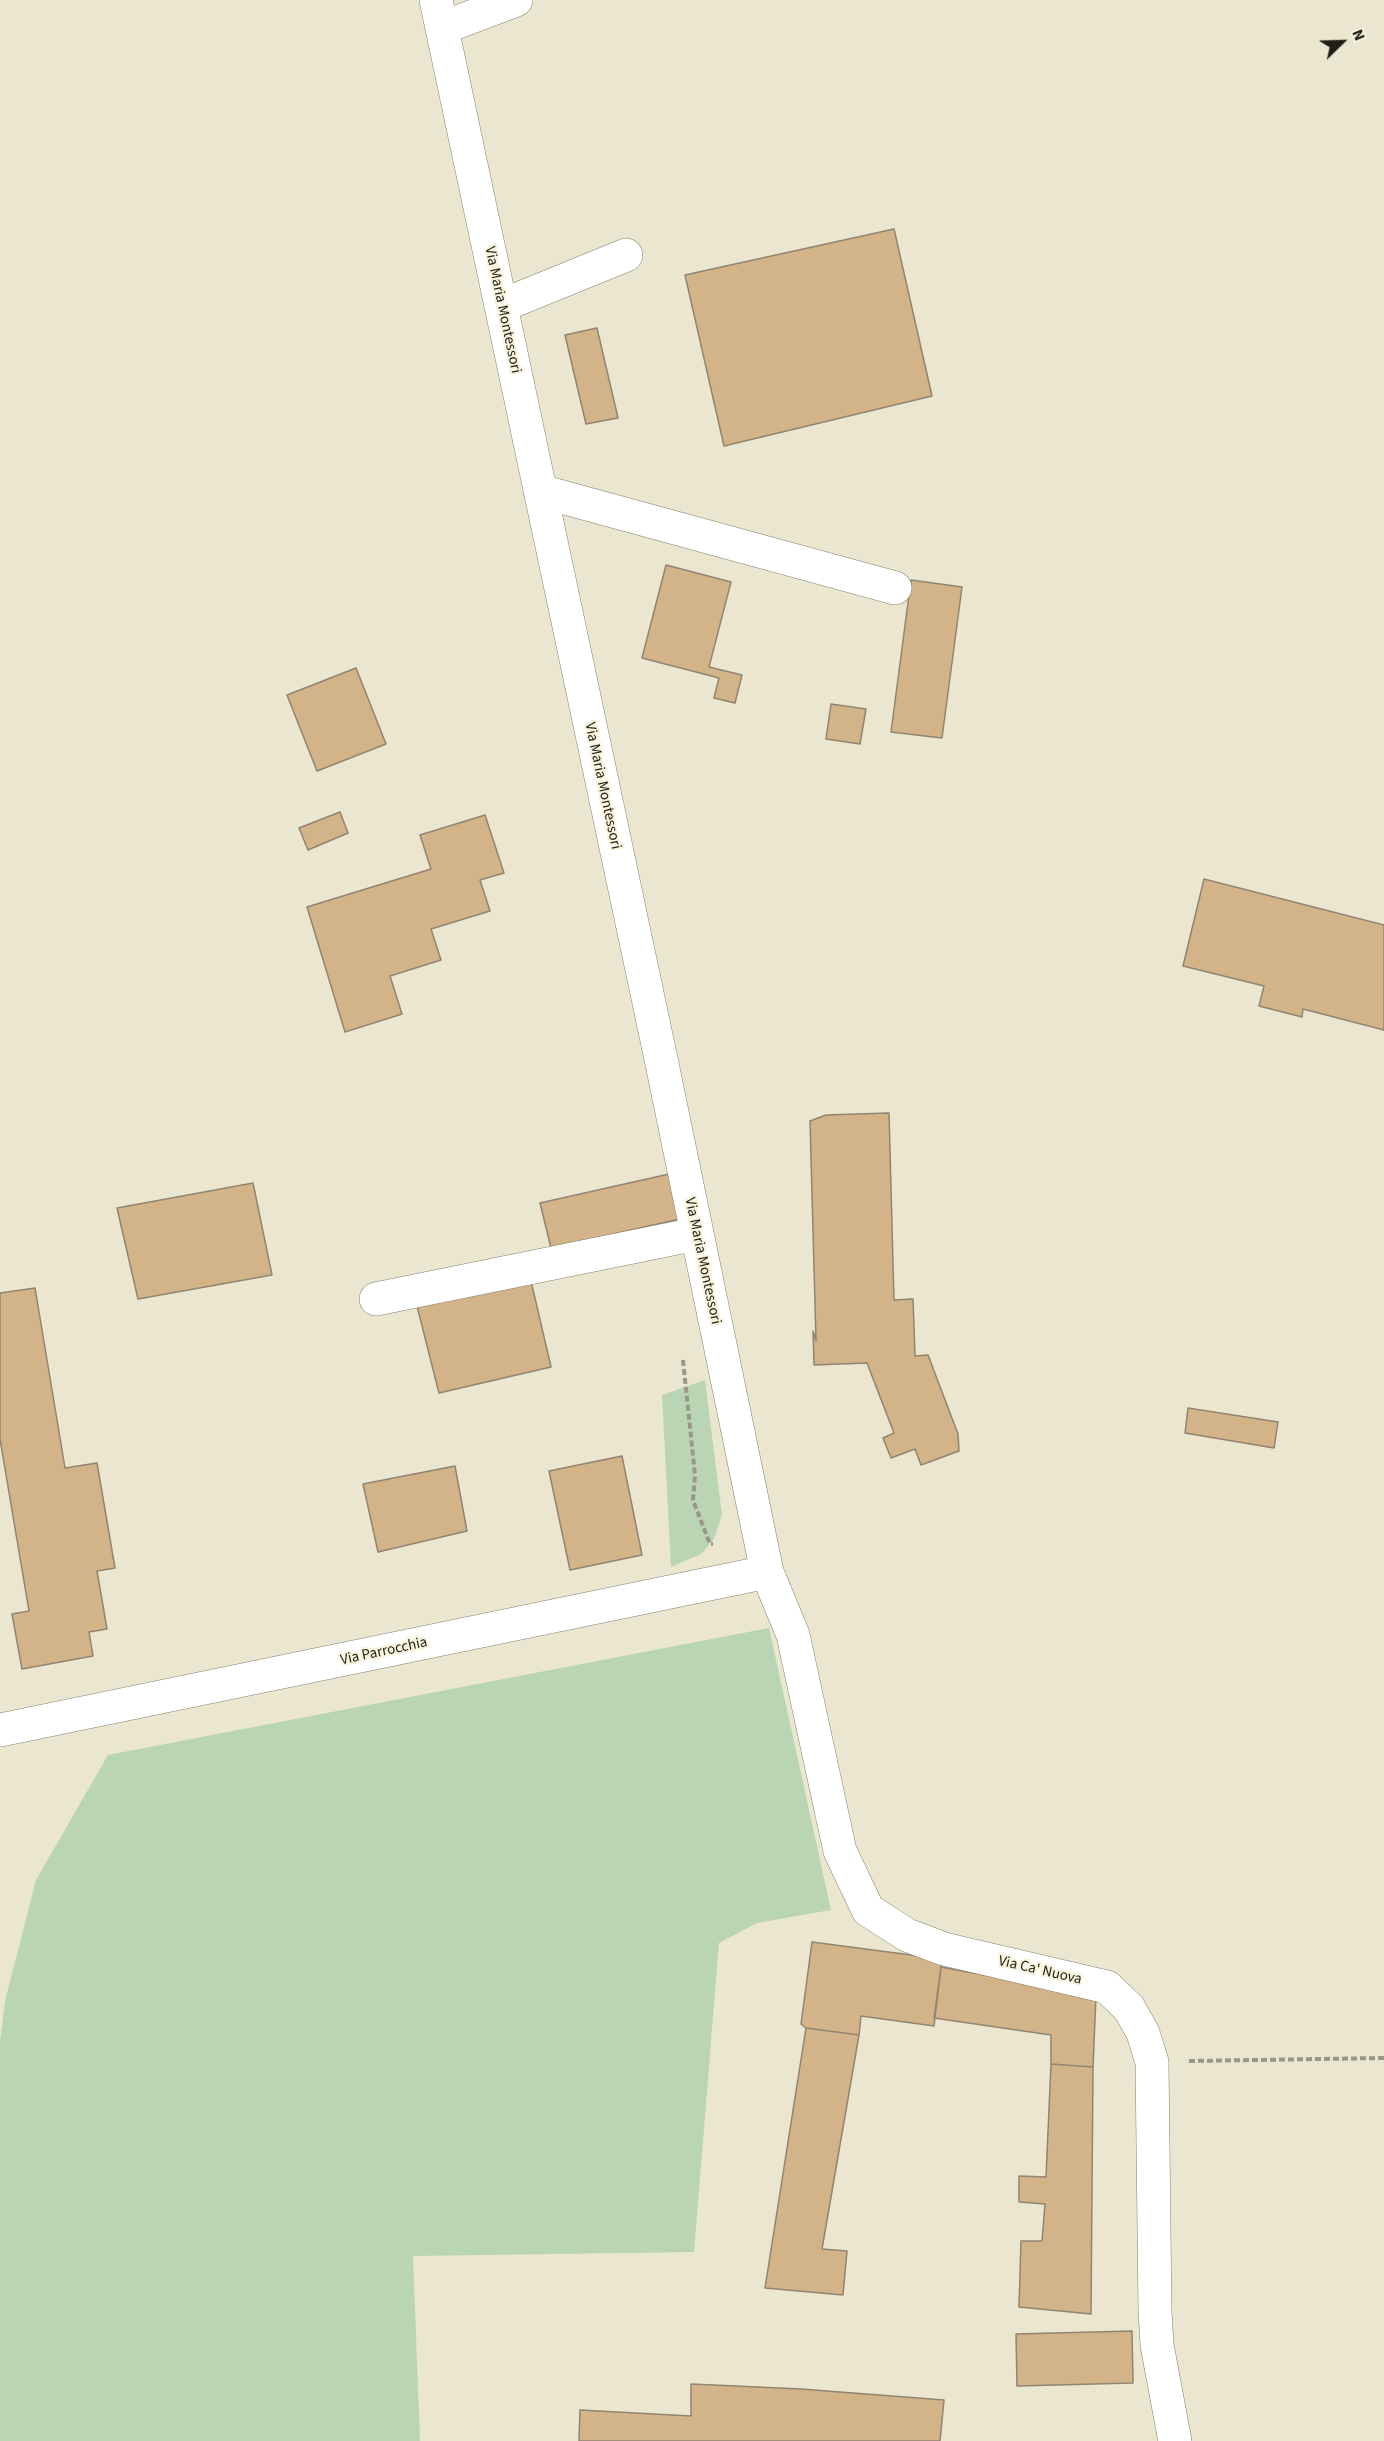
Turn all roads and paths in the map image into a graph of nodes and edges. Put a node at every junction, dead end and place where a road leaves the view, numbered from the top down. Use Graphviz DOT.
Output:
graph roads {
  1 [pos="516,0"];
  2 [pos="439,14"];
  3 [pos="626,255"];
  4 [pos="501,306"];
  5 [pos="540,491"];
  6 [pos="895,588"];
  7 [pos="696,1234"];
  8 [pos="376,1299"];
  9 [pos="683,1354"];
  10 [pos="710,1544"];
  11 [pos="767,1572"];
  12 [pos="0,1730"];
  13 [pos="1384,2058"];
  14 [pos="1152,2062"];
  15 [pos="1175,2441"];
  1 -- 2 [label="street"];
  2 -- 4 [label="street, Via Maria Montessori"];
  3 -- 4 [label="street"];
  4 -- 5 [label="street, Via Maria Montessori"];
  5 -- 6 [label="street"];
  5 -- 7 [label="street, Via Maria Montessori"];
  7 -- 8 [label="street"];
  7 -- 11 [label="street, Via Maria Montessori"];
  9 -- 10 [label="path"];
  11 -- 12 [label="street, Via Parrocchia"];
  11 -- 14 [label="street, Via Ca' Nuova"];
  13 -- 14 [label="path"];
  14 -- 15 [label="street, Via Ca' Nuova"];
}
